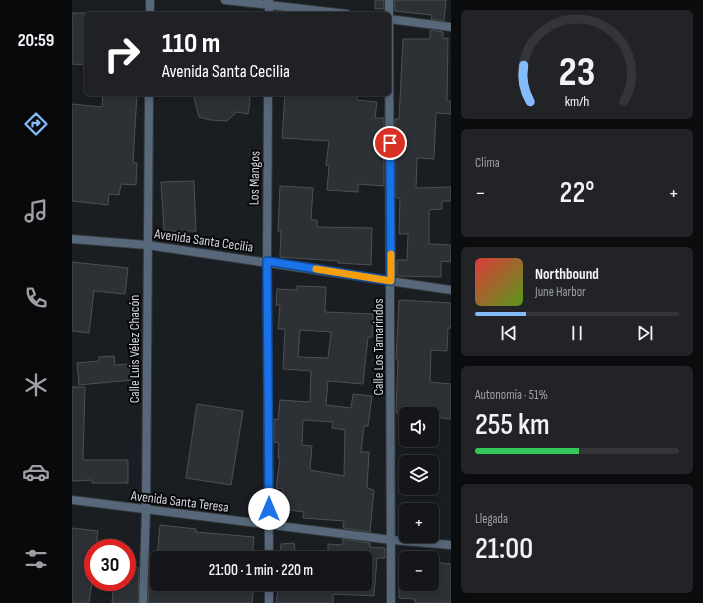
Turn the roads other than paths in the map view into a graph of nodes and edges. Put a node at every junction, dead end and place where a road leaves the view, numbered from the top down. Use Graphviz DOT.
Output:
graph roads {
  1 [pos="150,0"];
  2 [pos="225,0"];
  3 [pos="389,0"];
  4 [pos="269,2"];
  5 [pos="150,12"];
  6 [pos="334,12"];
  7 [pos="389,12"];
  8 [pos="391,19"];
  9 [pos="451,27"];
  10 [pos="149,96"];
  11 [pos="268,96"];
  12 [pos="390,96"];
  13 [pos="72,239"];
  14 [pos="147,245"];
  15 [pos="267,261"];
  16 [pos="391,281"];
  17 [pos="451,290"];
  18 [pos="72,500"];
  19 [pos="146,510"];
  20 [pos="269,524"];
  21 [pos="392,540"];
  22 [pos="451,545"];
  23 [pos="269,551"];
  24 [pos="269,591"];
  25 [pos="143,603"];
  26 [pos="269,603"];
  27 [pos="391,603"];
  1 -- 5 [label="street"];
  2 -- 4 [label="street"];
  3 -- 7 [label="street, Calle Los Tamarindos"];
  4 -- 6 [label="street"];
  8 -- 9 [label="street"];
  10 -- 14 [label="street, Calle Luis Vélez Chacón"];
  11 -- 15 [label="street, Los Mangos"];
  12 -- 16 [label="street, Calle Los Tamarindos"];
  13 -- 14 [label="street, Avenida Santa Cecilia"];
  14 -- 15 [label="street, Avenida Santa Cecilia"];
  14 -- 19 [label="street, Calle Luis Vélez Chacón"];
  15 -- 16 [label="street, Avenida Santa Cecilia"];
  15 -- 20 [label="street, Los Mangos"];
  16 -- 17 [label="street, Avenida Santa Cecilia"];
  16 -- 21 [label="street, Calle Los Tamarindos"];
  18 -- 19 [label="street, Avenida Santa Teresa"];
  19 -- 20 [label="street, Avenida Santa Teresa"];
  19 -- 25 [label="street, Calle Luis Vélez Chacón"];
  20 -- 21 [label="street, Avenida Santa Teresa"];
  20 -- 23 [label="street, Los Mangos"];
  21 -- 22 [label="street, Avenida Santa Teresa"];
  21 -- 27 [label="street, Calle Los Tamarindos"];
  24 -- 26 [label="street"];
}
